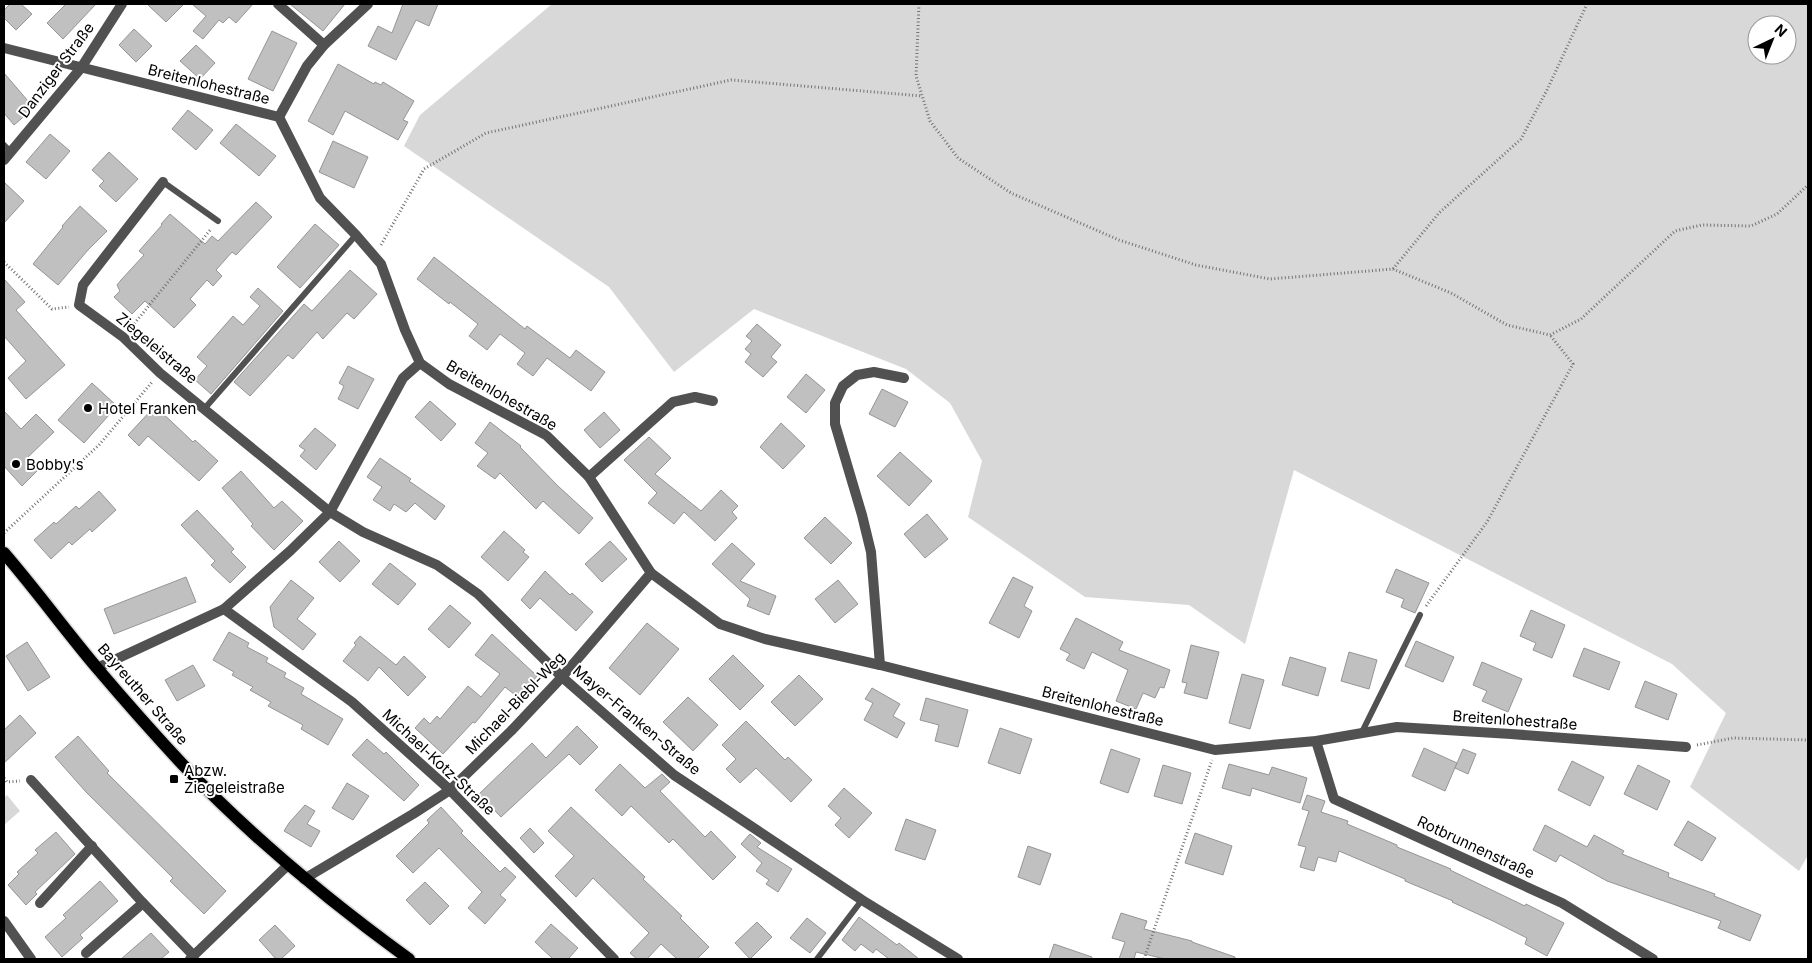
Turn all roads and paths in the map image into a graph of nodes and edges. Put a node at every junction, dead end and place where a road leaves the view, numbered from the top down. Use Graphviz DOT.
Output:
graph roads {
  1 [pos="122,4"];
  2 [pos="278,4"];
  3 [pos="368,4"];
  4 [pos="919,4"];
  5 [pos="1588,4"];
  6 [pos="324,45"];
  7 [pos="4,48"];
  8 [pos="80,68"];
  9 [pos="922,96"];
  10 [pos="279,117"];
  11 [pos="4,145"];
  12 [pos="12,153"];
  13 [pos="4,160"];
  14 [pos="163,182"];
  15 [pos="1808,185"];
  16 [pos="218,221"];
  17 [pos="356,235"];
  18 [pos="374,256"];
  19 [pos="4,262"];
  20 [pos="1393,269"];
  21 [pos="80,306"];
  22 [pos="1550,334"];
  23 [pos="123,337"];
  24 [pos="420,363"];
  25 [pos="160,373"];
  26 [pos="904,378"];
  27 [pos="713,401"];
  28 [pos="205,408"];
  29 [pos="589,477"];
  30 [pos="330,512"];
  31 [pos="4,533"];
  32 [pos="4,553"];
  33 [pos="651,573"];
  34 [pos="224,609"];
  35 [pos="1420,615"];
  36 [pos="880,665"];
  37 [pos="97,668"];
  38 [pos="562,677"];
  39 [pos="1361,734"];
  40 [pos="1808,740"];
  41 [pos="1316,742"];
  42 [pos="1686,748"];
  43 [pos="1216,750"];
  44 [pos="4,778"];
  45 [pos="31,780"];
  46 [pos="450,790"];
  47 [pos="92,846"];
  48 [pos="288,865"];
  49 [pos="304,878"];
  50 [pos="862,900"];
  51 [pos="40,903"];
  52 [pos="143,903"];
  53 [pos="4,921"];
  54 [pos="86,953"];
  55 [pos="192,957"];
  56 [pos="32,959"];
  57 [pos="409,959"];
  58 [pos="614,959"];
  59 [pos="818,959"];
  60 [pos="958,959"];
  61 [pos="1144,959"];
  62 [pos="1653,959"];
  1 -- 8 [label="street, Danziger Straße"];
  2 -- 6 [label="street"];
  3 -- 6 [label="street"];
  4 -- 9 [label="path"];
  5 -- 20 [label="path"];
  6 -- 10 [label="street"];
  7 -- 8 [label="street, Breitenlohestraße"];
  8 -- 10 [label="street, Breitenlohestraße"];
  8 -- 12 [label="street, Danziger Straße"];
  9 -- 18 [label="path"];
  9 -- 20 [label="path"];
  10 -- 17 [label="street, Breitenlohestraße"];
  11 -- 12 [label="lane"];
  12 -- 13 [label="street, Danziger Straße"];
  14 -- 16 [label="lane"];
  14 -- 21 [label="street"];
  15 -- 22 [label="path"];
  16 -- 23 [label="path"];
  17 -- 18 [label="street, Breitenlohestraße"];
  17 -- 28 [label="lane"];
  18 -- 24 [label="street, Breitenlohestraße"];
  19 -- 21 [label="path"];
  20 -- 22 [label="path"];
  21 -- 23 [label="street, Ziegeleistraße"];
  22 -- 35 [label="path"];
  23 -- 25 [label="street, Ziegeleistraße"];
  24 -- 29 [label="street, Breitenlohestraße"];
  24 -- 30 [label="street"];
  25 -- 28 [label="street, Ziegeleistraße"];
  25 -- 31 [label="path"];
  26 -- 36 [label="street"];
  27 -- 29 [label="street"];
  28 -- 30 [label="street, Ziegeleistraße"];
  29 -- 33 [label="street, Breitenlohestraße"];
  30 -- 34 [label="street"];
  30 -- 38 [label="street, Mayer-Franken-Straße"];
  32 -- 37 [label="main road, Bayreuther Straße"];
  33 -- 36 [label="street, Breitenlohestraße"];
  33 -- 38 [label="street, Michael-Biebl-Weg"];
  34 -- 37 [label="street"];
  34 -- 46 [label="street, Michael-Kotz-Straße"];
  35 -- 39 [label="lane"];
  36 -- 43 [label="street, Breitenlohestraße"];
  37 -- 48 [label="main road, Bayreuther Straße"];
  38 -- 46 [label="street, Michael-Biebl-Weg"];
  38 -- 50 [label="street, Mayer-Franken-Straße"];
  39 -- 41 [label="street, Breitenlohestraße"];
  39 -- 42 [label="street, Breitenlohestraße"];
  40 -- 42 [label="path"];
  41 -- 43 [label="street, Breitenlohestraße"];
  41 -- 62 [label="street, Rotbrunnenstraße"];
  43 -- 61 [label="path"];
  44 -- 45 [label="path"];
  45 -- 47 [label="street"];
  46 -- 49 [label="street, Michael-Biebl-Weg"];
  46 -- 58 [label="street, Michael-Kotz-Straße"];
  47 -- 51 [label="street"];
  47 -- 52 [label="street"];
  48 -- 49 [label="main road, Bayreuther Straße"];
  48 -- 55 [label="street"];
  49 -- 57 [label="main road, Bayreuther Straße"];
  50 -- 59 [label="lane"];
  50 -- 60 [label="street, Mayer-Franken-Straße"];
  52 -- 54 [label="street"];
  52 -- 55 [label="street"];
  53 -- 56 [label="street"];
}
